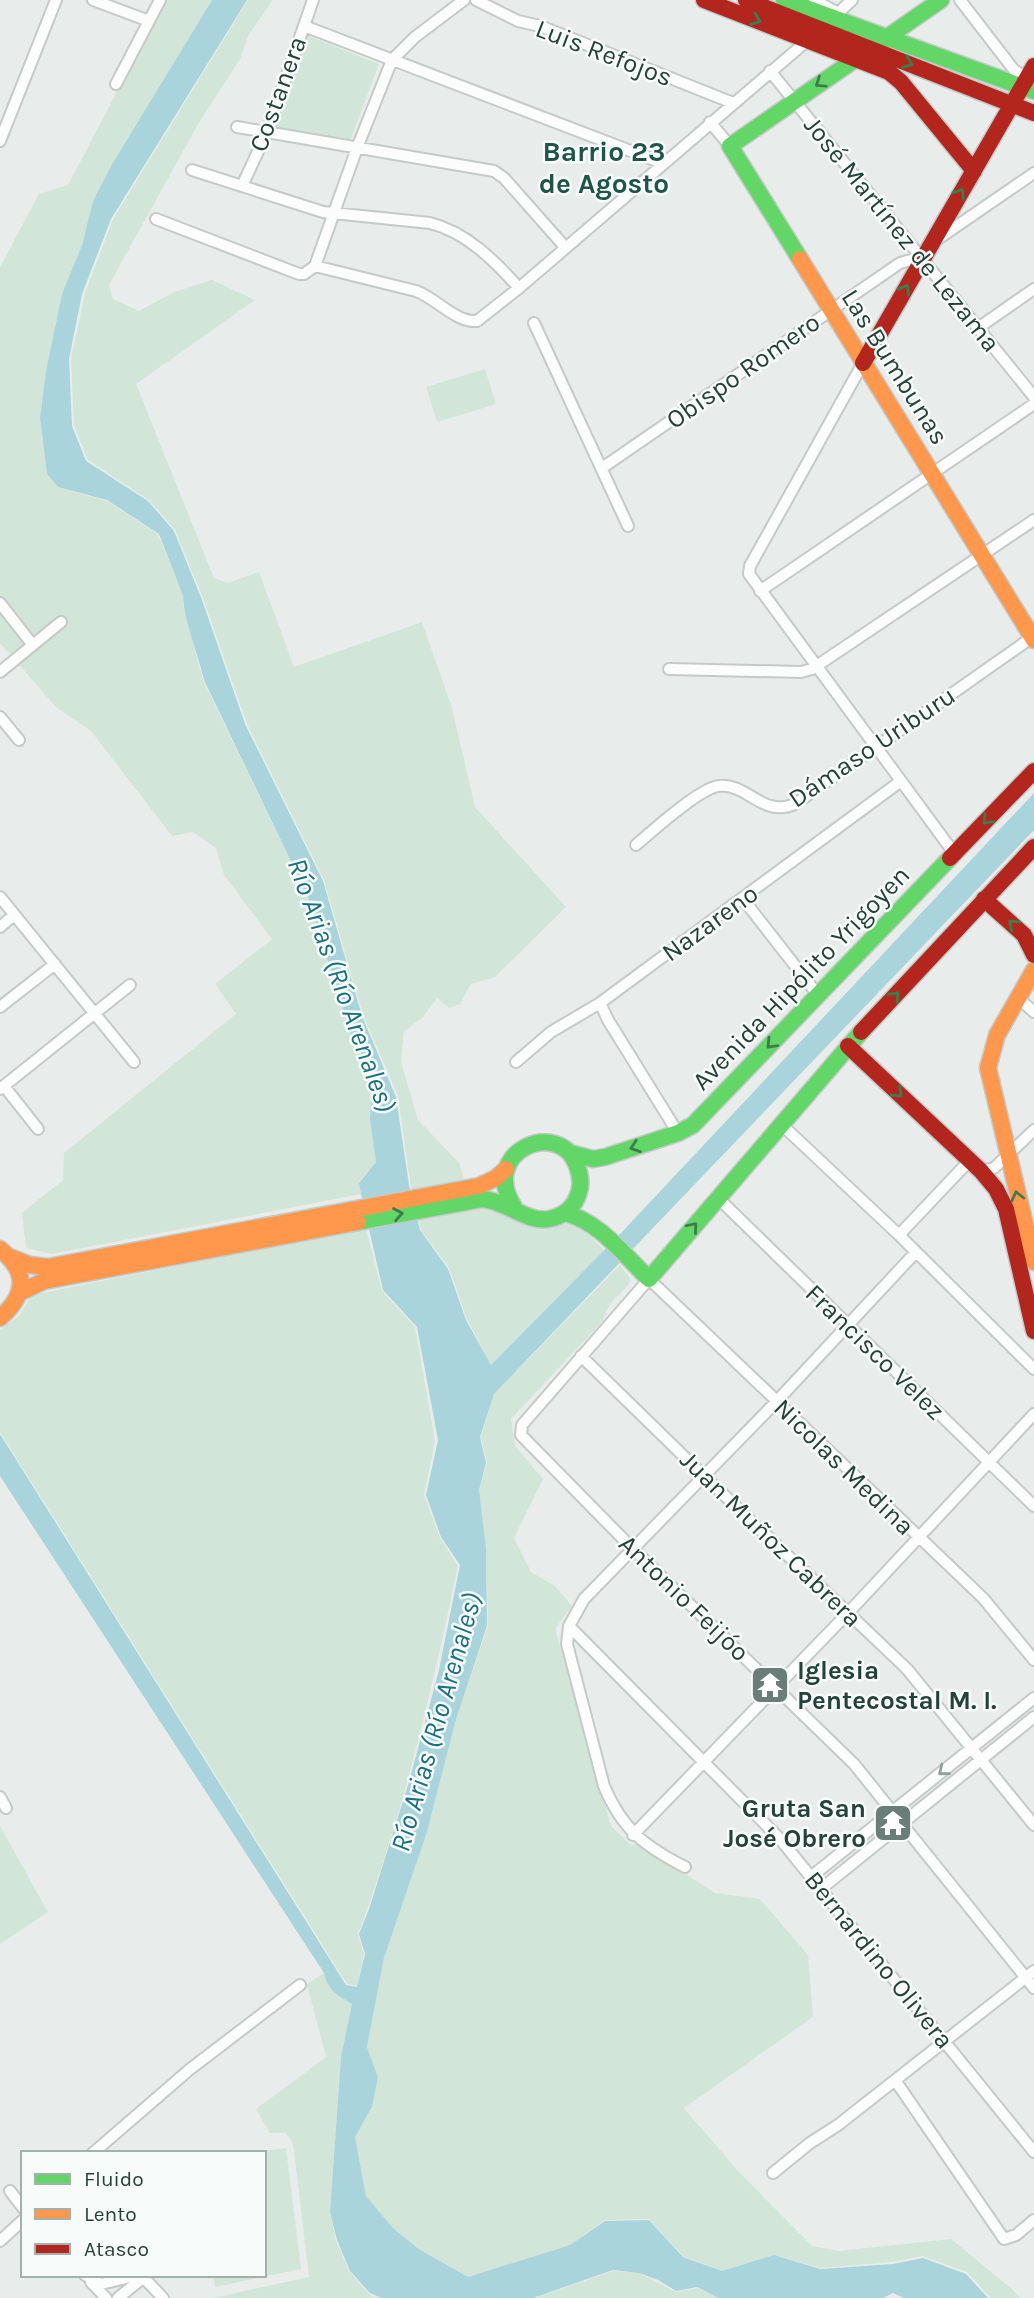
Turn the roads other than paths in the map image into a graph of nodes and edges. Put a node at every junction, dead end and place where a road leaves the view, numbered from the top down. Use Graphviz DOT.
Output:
graph roads {
  1 [pos="56,0"];
  2 [pos="93,0"];
  3 [pos="160,0"];
  4 [pos="313,0"];
  5 [pos="476,0"];
  6 [pos="704,0"];
  7 [pos="747,0"];
  8 [pos="784,0"];
  9 [pos="804,0"];
  10 [pos="814,0"];
  11 [pos="852,0"];
  12 [pos="941,0"];
  13 [pos="960,0"];
  14 [pos="459,1"];
  15 [pos="838,13"];
  16 [pos="149,22"];
  17 [pos="304,26"];
  18 [pos="887,37"];
  19 [pos="808,40"];
  20 [pos="871,49"];
  21 [pos="392,60"];
  22 [pos="855,60"];
  23 [pos="770,71"];
  24 [pos="1029,81"];
  25 [pos="117,84"];
  26 [pos="793,101"];
  27 [pos="733,103"];
  28 [pos="1012,105"];
  29 [pos="1034,113"];
  30 [pos="710,122"];
  31 [pos="237,127"];
  32 [pos="267,132"];
  33 [pos="0,141"];
  34 [pos="730,146"];
  35 [pos="357,148"];
  36 [pos="662,163"];
  37 [pos="192,170"];
  38 [pos="974,171"];
  39 [pos="1034,173"];
  40 [pos="242,186"];
  41 [pos="334,213"];
  42 [pos="156,219"];
  43 [pos="565,247"];
  44 [pos="926,251"];
  45 [pos="315,266"];
  46 [pos="519,288"];
  47 [pos="1034,289"];
  48 [pos="831,310"];
  49 [pos="534,323"];
  50 [pos="978,328"];
  51 [pos="863,363"];
  52 [pos="1034,397"];
  53 [pos="1034,404"];
  54 [pos="602,468"];
  55 [pos="933,474"];
  56 [pos="1034,520"];
  57 [pos="628,526"];
  58 [pos="982,555"];
  59 [pos="760,591"];
  60 [pos="0,603"];
  61 [pos="61,622"];
  62 [pos="1033,638"];
  63 [pos="32,644"];
  64 [pos="816,667"];
  65 [pos="669,669"];
  66 [pos="0,672"];
  67 [pos="0,718"];
  68 [pos="19,740"];
  69 [pos="875,748"];
  70 [pos="1034,771"];
  71 [pos="901,781"];
  72 [pos="636,845"];
  73 [pos="1034,847"];
  74 [pos="954,853"];
  75 [pos="0,897"];
  76 [pos="743,899"];
  77 [pos="984,899"];
  78 [pos="14,915"];
  79 [pos="0,927"];
  80 [pos="1034,955"];
  81 [pos="55,964"];
  82 [pos="1034,972"];
  83 [pos="130,985"];
  84 [pos="818,995"];
  85 [pos="1017,997"];
  86 [pos="600,1003"];
  87 [pos="0,1007"];
  88 [pos="1034,1012"];
  89 [pos="94,1013"];
  90 [pos="848,1046"];
  91 [pos="134,1062"];
  92 [pos="516,1062"];
  93 [pos="2,1088"];
  94 [pos="781,1124"];
  95 [pos="38,1129"];
  96 [pos="1034,1130"];
  97 [pos="678,1133"];
  98 [pos="570,1153"];
  99 [pos="1008,1156"];
  100 [pos="976,1166"];
  101 [pos="506,1169"];
  102 [pos="481,1193"];
  103 [pos="580,1193"];
  104 [pos="718,1197"];
  105 [pos="514,1207"];
  106 [pos="564,1213"];
  107 [pos="330,1220"];
  108 [pos="594,1227"];
  109 [pos="899,1235"];
  110 [pos="916,1252"];
  111 [pos="5,1253"];
  112 [pos="1034,1262"];
  113 [pos="649,1279"];
  114 [pos="21,1292"];
  115 [pos="0,1318"];
  116 [pos="847,1325"];
  117 [pos="1034,1331"];
  118 [pos="581,1356"];
  119 [pos="1034,1369"];
  120 [pos="776,1402"];
  121 [pos="1034,1414"];
  122 [pos="990,1462"];
  123 [pos="704,1476"];
  124 [pos="1034,1506"];
  125 [pos="919,1539"];
  126 [pos="633,1549"];
  127 [pos="848,1613"];
  128 [pos="569,1626"];
  129 [pos="1034,1660"];
  130 [pos="776,1687"];
  131 [pos="1034,1698"];
  132 [pos="1034,1717"];
  133 [pos="972,1747"];
  134 [pos="982,1759"];
  135 [pos="703,1762"];
  136 [pos="0,1797"];
  137 [pos="6,1808"];
  138 [pos="892,1812"];
  139 [pos="901,1824"];
  140 [pos="1034,1825"];
  141 [pos="633,1835"];
  142 [pos="685,1867"];
  143 [pos="812,1876"];
  144 [pos="822,1888"];
  145 [pos="1030,1975"];
  146 [pos="300,1985"];
  147 [pos="1034,1988"];
  148 [pos="945,2040"];
  149 [pos="895,2080"];
  150 [pos="95,2151"];
  151 [pos="1034,2152"];
  152 [pos="773,2173"];
  153 [pos="10,2192"];
  154 [pos="21,2206"];
  155 [pos="1034,2220"];
  156 [pos="21,2222"];
  157 [pos="0,2241"];
  158 [pos="87,2277"];
  159 [pos="88,2277"];
  160 [pos="130,2277"];
  161 [pos="142,2277"];
  162 [pos="144,2277"];
  163 [pos="106,2298"];
  164 [pos="118,2298"];
  165 [pos="163,2298"];
  1 -- 33 [label="street"];
  2 -- 16 [label="street"];
  3 -- 16 [label="street"];
  4 -- 17 [label="street, Costanera"];
  5 -- 27 [label="street, Luis Refojos"];
  6 -- 19 [label="main road, one-way"];
  7 -- 20 [label="main road"];
  8 -- 18 [label="main road"];
  9 -- 15 [label="main road"];
  10 -- 15 [label="street"];
  11 -- 15 [label="street"];
  12 -- 18 [label="main road"];
  13 -- 24 [label="street"];
  14 -- 21 [label="street"];
  15 -- 18 [label="main road"];
  16 -- 25 [label="street"];
  17 -- 21 [label="street"];
  17 -- 32 [label="street, Costanera"];
  18 -- 20 [label="main road"];
  18 -- 24 [label="main road"];
  19 -- 22 [label="main road"];
  19 -- 23 [label="street"];
  20 -- 22 [label="main road"];
  20 -- 28 [label="main road, one-way"];
  21 -- 35 [label="street"];
  21 -- 36 [label="street"];
  22 -- 26 [label="main road, one-way"];
  22 -- 38 [label="main road"];
  23 -- 26 [label="street, José Martínez de Lezama"];
  23 -- 27 [label="street"];
  24 -- 28 [label="main road"];
  26 -- 34 [label="main road"];
  26 -- 44 [label="street, José Martínez de Lezama"];
  27 -- 30 [label="street"];
  28 -- 29 [label="main road"];
  28 -- 38 [label="main road"];
  30 -- 34 [label="street, Las Bumbunas"];
  30 -- 36 [label="street"];
  31 -- 32 [label="street"];
  32 -- 35 [label="street"];
  32 -- 40 [label="street, Costanera"];
  34 -- 48 [label="main road, Las Bumbunas"];
  35 -- 41 [label="street"];
  35 -- 43 [label="street"];
  36 -- 43 [label="street"];
  37 -- 40 [label="street"];
  44 -- 38 [label="main road, one-way"];
  39 -- 44 [label="street, Obispo Romero"];
  40 -- 41 [label="street"];
  41 -- 45 [label="street"];
  41 -- 46 [label="street"];
  42 -- 45 [label="street"];
  43 -- 46 [label="street"];
  44 -- 48 [label="street, Obispo Romero"];
  44 -- 50 [label="street, José Martínez de Lezama"];
  51 -- 44 [label="main road, one-way"];
  45 -- 46 [label="street"];
  47 -- 50 [label="street"];
  48 -- 51 [label="main road, Las Bumbunas"];
  48 -- 54 [label="street, Obispo Romero"];
  49 -- 54 [label="street"];
  50 -- 52 [label="street, José Martínez de Lezama"];
  51 -- 55 [label="main road, Las Bumbunas"];
  51 -- 59 [label="street"];
  53 -- 55 [label="street"];
  54 -- 57 [label="street"];
  55 -- 58 [label="main road, Las Bumbunas"];
  55 -- 59 [label="street"];
  56 -- 58 [label="street"];
  58 -- 62 [label="main road, Las Bumbunas"];
  58 -- 64 [label="street"];
  59 -- 64 [label="street"];
  60 -- 63 [label="street"];
  61 -- 63 [label="street"];
  62 -- 69 [label="street, Dámaso Uriburu"];
  63 -- 66 [label="street"];
  64 -- 65 [label="street"];
  64 -- 69 [label="street"];
  67 -- 68 [label="street"];
  69 -- 71 [label="street"];
  69 -- 72 [label="street, Dámaso Uriburu"];
  70 -- 74 [label="main road, Avenida Hipólito Yrigoyen, one-way"];
  71 -- 74 [label="street"];
  71 -- 76 [label="street, Nazareno"];
  73 -- 77 [label="main road"];
  74 -- 84 [label="main road, Avenida Hipólito Yrigoyen"];
  75 -- 78 [label="street"];
  76 -- 84 [label="street"];
  76 -- 86 [label="street, Nazareno"];
  80 -- 77 [label="main road, one-way"];
  90 -- 77 [label="main road, one-way"];
  78 -- 79 [label="street"];
  78 -- 81 [label="street"];
  81 -- 87 [label="street"];
  81 -- 89 [label="street"];
  82 -- 85 [label="main road"];
  83 -- 89 [label="street"];
  84 -- 97 [label="main road, Avenida Hipólito Yrigoyen, one-way"];
  85 -- 88 [label="street"];
  85 -- 99 [label="main road"];
  86 -- 92 [label="street, Nazareno"];
  86 -- 97 [label="street"];
  89 -- 91 [label="street"];
  89 -- 93 [label="street"];
  90 -- 94 [label="main road"];
  90 -- 100 [label="main road, one-way"];
  93 -- 95 [label="street"];
  94 -- 104 [label="main road"];
  94 -- 109 [label="street"];
  96 -- 99 [label="street"];
  97 -- 98 [label="main road, Avenida Hipólito Yrigoyen, one-way"];
  98 -- 101 [label="main road"];
  98 -- 103 [label="main road"];
  99 -- 100 [label="street"];
  112 -- 99 [label="main road, one-way"];
  100 -- 109 [label="street"];
  100 -- 117 [label="main road"];
  101 -- 102 [label="main road"];
  101 -- 105 [label="main road"];
  102 -- 105 [label="main road"];
  102 -- 107 [label="main road"];
  103 -- 106 [label="main road"];
  103 -- 108 [label="main road"];
  113 -- 104 [label="main road, one-way"];
  104 -- 116 [label="street, Francisco Velez"];
  105 -- 106 [label="main road"];
  106 -- 108 [label="main road"];
  107 -- 111 [label="main road"];
  107 -- 114 [label="main road"];
  108 -- 113 [label="main road"];
  109 -- 110 [label="street"];
  110 -- 116 [label="street"];
  110 -- 119 [label="street"];
  111 -- 114 [label="main road"];
  113 -- 118 [label="street"];
  113 -- 120 [label="street, Nicolas Medina"];
  114 -- 115 [label="main road"];
  116 -- 120 [label="street"];
  116 -- 122 [label="street, Francisco Velez"];
  118 -- 123 [label="street, Juan Muñoz Cabrera"];
  118 -- 126 [label="street, Antonio Feijóo"];
  120 -- 123 [label="street"];
  120 -- 125 [label="street, Nicolas Medina"];
  121 -- 122 [label="street"];
  122 -- 124 [label="street, Francisco Velez"];
  122 -- 125 [label="street"];
  123 -- 126 [label="street"];
  123 -- 127 [label="street, Juan Muñoz Cabrera"];
  125 -- 127 [label="street"];
  125 -- 129 [label="street, Nicolas Medina"];
  126 -- 128 [label="street"];
  126 -- 130 [label="street, Antonio Feijóo"];
  127 -- 130 [label="street"];
  127 -- 133 [label="street, Juan Muñoz Cabrera"];
  128 -- 135 [label="street, Bernardino Olivera"];
  128 -- 141 [label="street"];
  130 -- 135 [label="street"];
  130 -- 138 [label="street, Antonio Feijóo"];
  131 -- 133 [label="street"];
  132 -- 134 [label="street"];
  133 -- 134 [label="street, Juan Muñoz Cabrera"];
  133 -- 138 [label="street, one-way"];
  134 -- 139 [label="street"];
  134 -- 140 [label="street, Juan Muñoz Cabrera"];
  135 -- 141 [label="street"];
  135 -- 143 [label="street, Bernardino Olivera"];
  136 -- 137 [label="street"];
  138 -- 139 [label="street, Antonio Feijóo"];
  138 -- 143 [label="street"];
  139 -- 144 [label="street"];
  139 -- 145 [label="street, Antonio Feijóo"];
  141 -- 142 [label="street"];
  143 -- 144 [label="street, Bernardino Olivera"];
  144 -- 148 [label="street, Bernardino Olivera"];
  145 -- 147 [label="street, Antonio Feijóo"];
  145 -- 148 [label="street"];
  146 -- 150 [label="street"];
  148 -- 149 [label="street"];
  148 -- 151 [label="street, Bernardino Olivera"];
  149 -- 152 [label="street"];
  149 -- 155 [label="street"];
  153 -- 154 [label="street"];
  156 -- 157 [label="street"];
  158 -- 163 [label="street"];
  159 -- 160 [label="street"];
  161 -- 164 [label="street"];
  162 -- 165 [label="street"];
}
